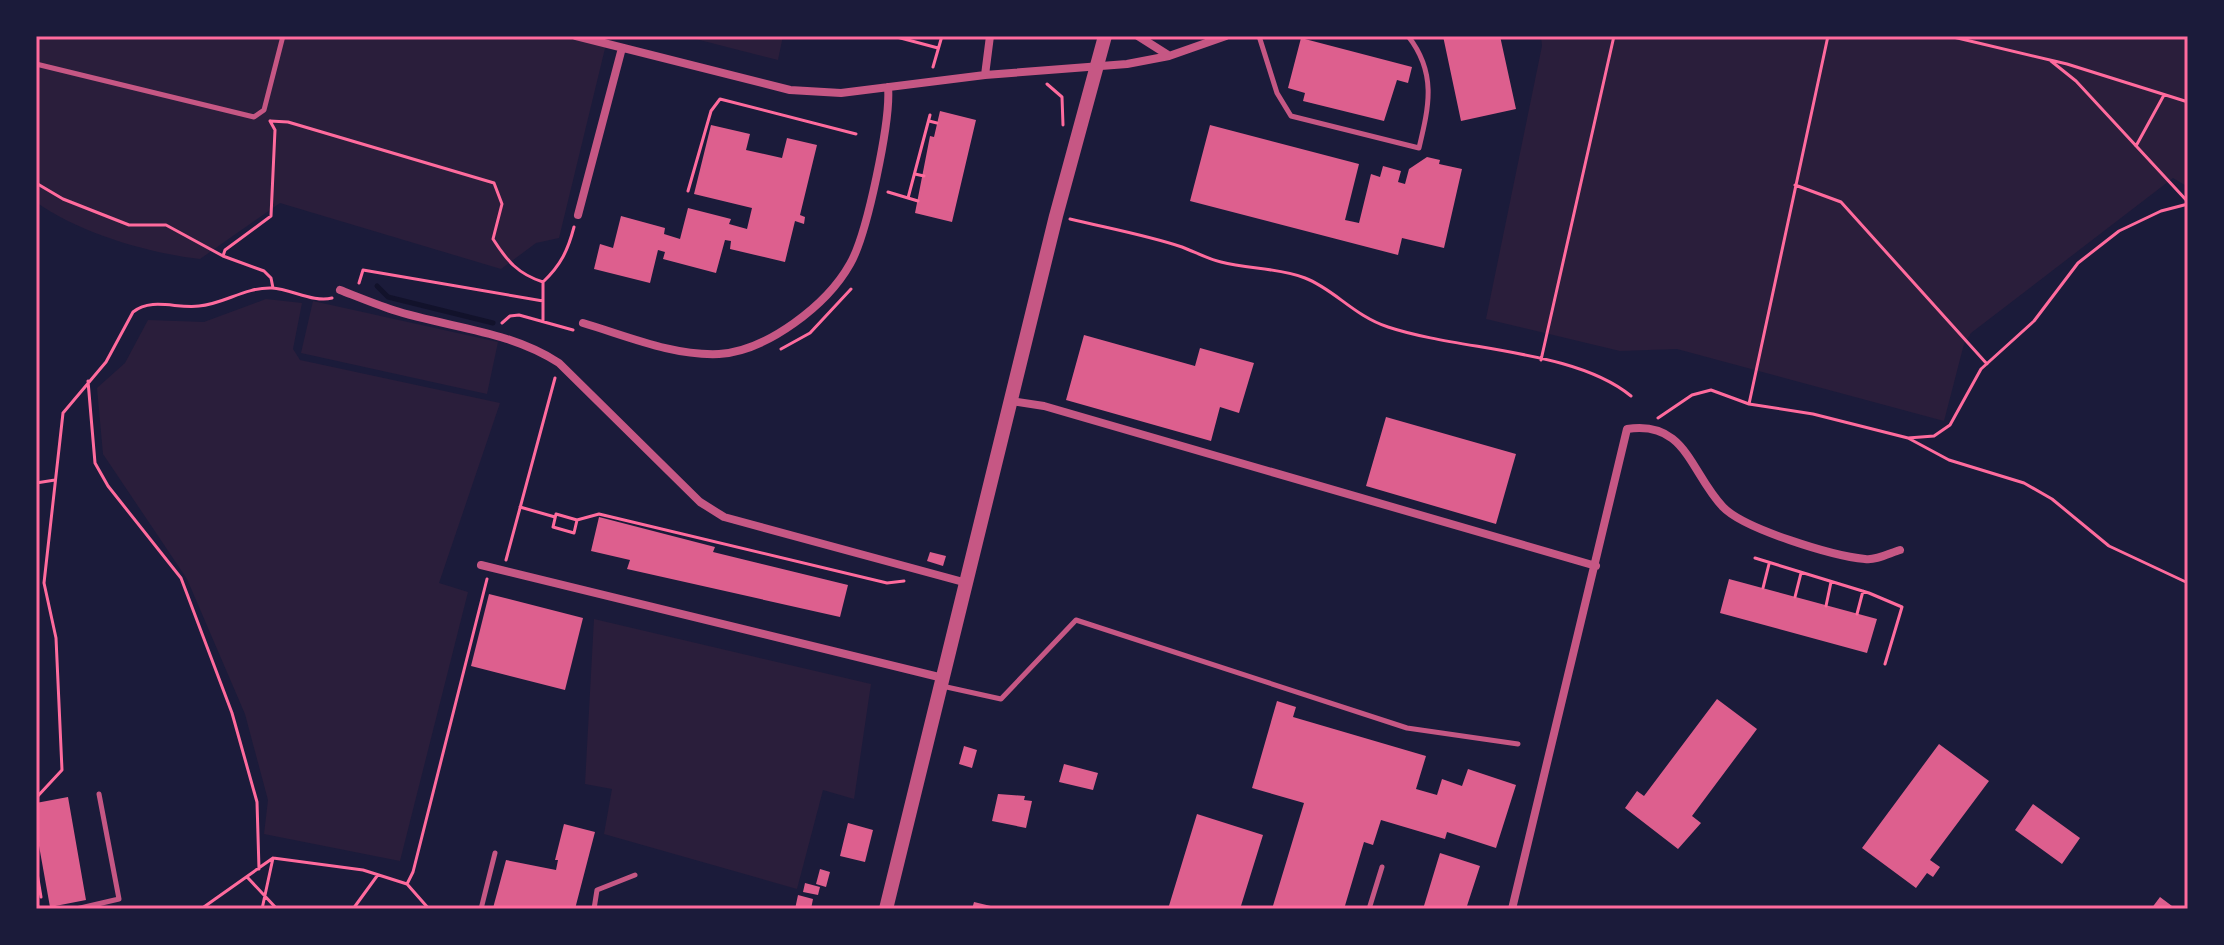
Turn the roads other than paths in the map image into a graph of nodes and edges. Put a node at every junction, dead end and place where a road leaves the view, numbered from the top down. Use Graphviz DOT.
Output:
graph roads {
  1 [pos="283,36"];
  2 [pos="576,36"];
  3 [pos="990,36"];
  4 [pos="1105,36"];
  5 [pos="1138,36"];
  6 [pos="1226,36"];
  7 [pos="1259,36"];
  8 [pos="1408,36"];
  9 [pos="622,48"];
  10 [pos="1169,56"];
  11 [pos="36,64"];
  12 [pos="1096,68"];
  13 [pos="985,75"];
  14 [pos="888,87"];
  15 [pos="578,215"];
  16 [pos="340,290"];
  17 [pos="582,328"];
  18 [pos="1011,401"];
  19 [pos="1900,550"];
  20 [pos="486,566"];
  21 [pos="1596,566"];
  22 [pos="967,583"];
  23 [pos="942,682"];
  24 [pos="1518,744"];
  25 [pos="99,794"];
  26 [pos="495,853"];
  27 [pos="1382,867"];
  28 [pos="635,875"];
  29 [pos="76,909"];
  30 [pos="481,909"];
  31 [pos="594,909"];
  32 [pos="886,909"];
  33 [pos="1369,909"];
  34 [pos="1512,909"];
  1 -- 11 [label="lane"];
  2 -- 9 [label="street"];
  3 -- 13 [label="street"];
  4 -- 12 [label="street"];
  5 -- 10 [label="street"];
  6 -- 10 [label="street"];
  7 -- 8 [label="lane"];
  9 -- 14 [label="street"];
  9 -- 15 [label="street"];
  10 -- 12 [label="street"];
  12 -- 13 [label="street"];
  12 -- 18 [label="street"];
  13 -- 14 [label="street"];
  14 -- 17 [label="street"];
  16 -- 22 [label="street"];
  18 -- 21 [label="street"];
  18 -- 22 [label="street"];
  19 -- 21 [label="street"];
  20 -- 23 [label="street"];
  21 -- 34 [label="street"];
  22 -- 23 [label="street"];
  23 -- 24 [label="lane"];
  23 -- 32 [label="street"];
  25 -- 29 [label="lane"];
  26 -- 30 [label="lane"];
  27 -- 33 [label="lane"];
  28 -- 31 [label="lane"];
}
